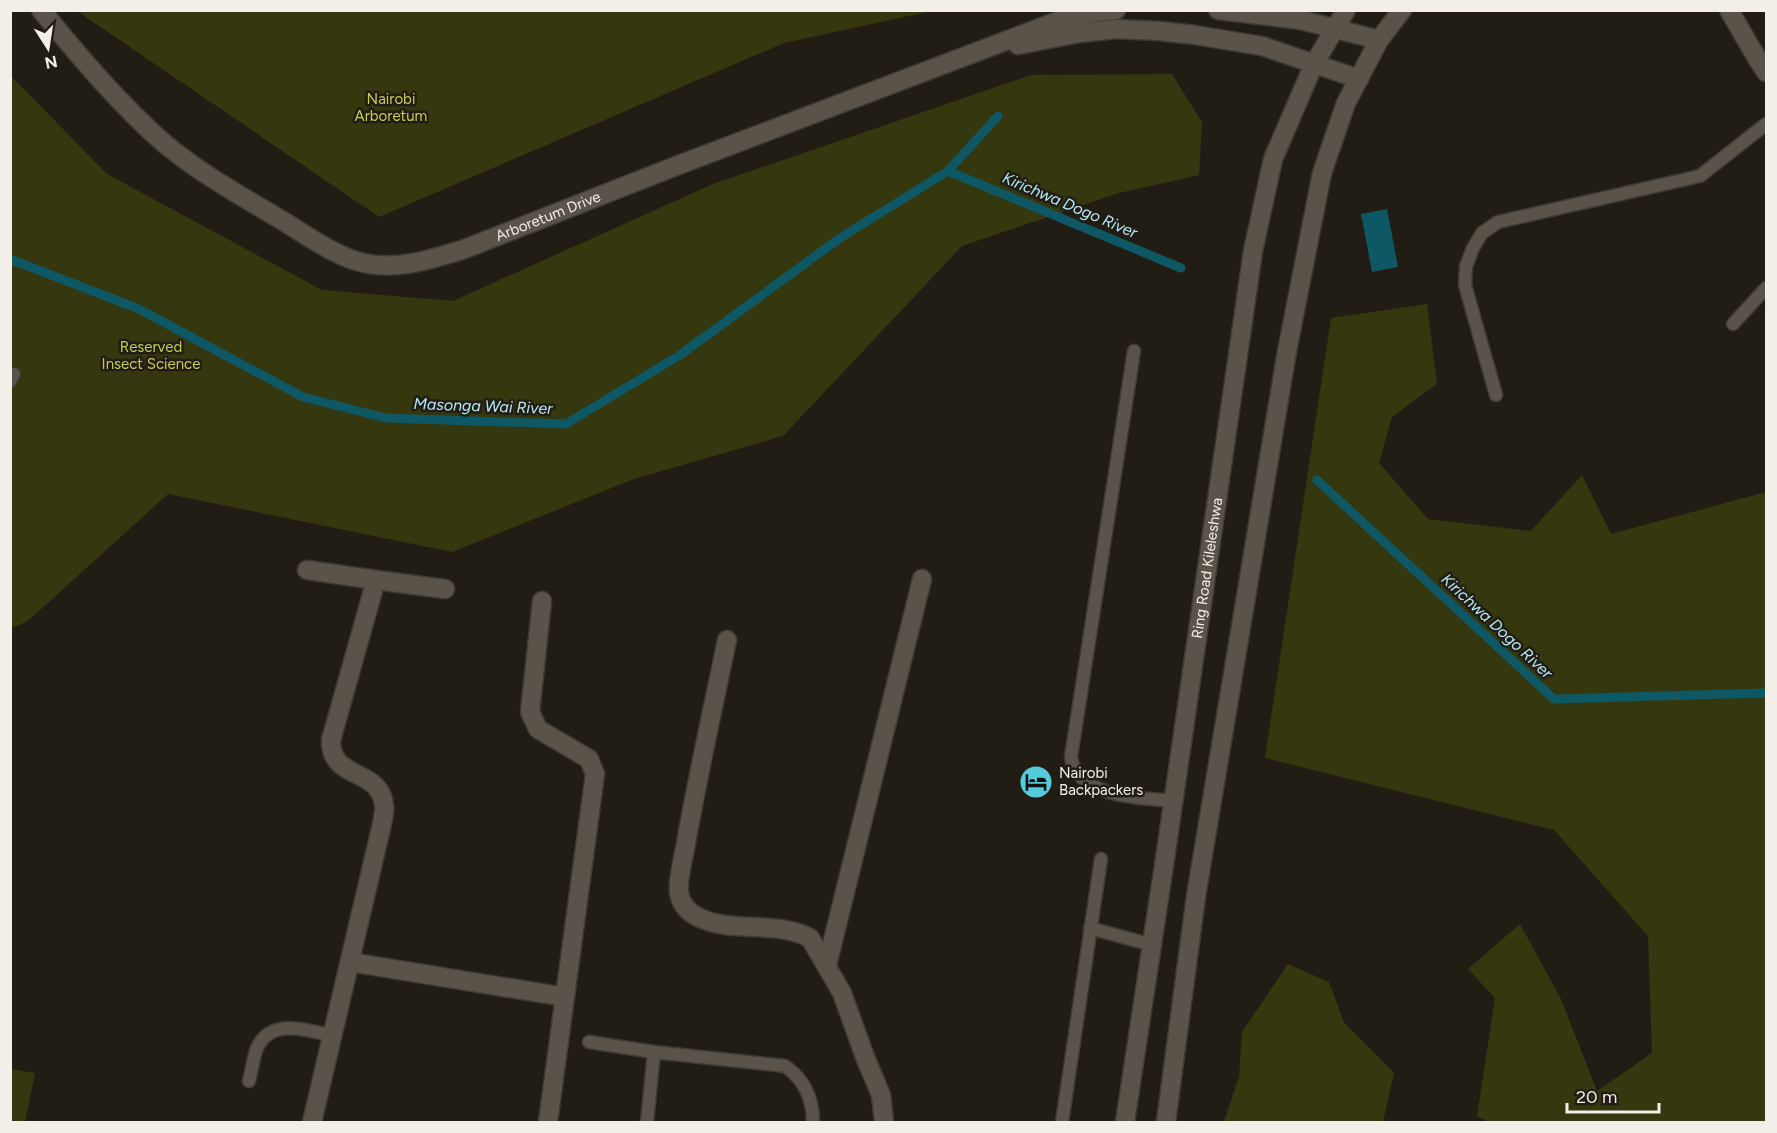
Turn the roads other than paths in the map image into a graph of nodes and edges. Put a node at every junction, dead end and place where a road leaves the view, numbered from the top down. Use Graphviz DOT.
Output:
graph roads {
  1 [pos="41,10"];
  2 [pos="1116,10"];
  3 [pos="1218,10"];
  4 [pos="1346,10"];
  5 [pos="1402,10"];
  6 [pos="1729,10"];
  7 [pos="1335,27"];
  8 [pos="1379,40"];
  9 [pos="967,55"];
  10 [pos="1314,64"];
  11 [pos="1767,72"];
  12 [pos="1359,79"];
  13 [pos="1767,124"];
  14 [pos="1767,288"];
  15 [pos="1733,324"];
  16 [pos="1134,351"];
  17 [pos="1496,395"];
  18 [pos="307,570"];
  19 [pos="922,579"];
  20 [pos="376,580"];
  21 [pos="445,589"];
  22 [pos="542,601"];
  23 [pos="727,640"];
  24 [pos="1173,801"];
  25 [pos="1101,859"];
  26 [pos="1090,928"];
  27 [pos="1152,945"];
  28 [pos="350,962"];
  29 [pos="827,964"];
  30 [pos="565,997"];
  31 [pos="333,1036"];
  32 [pos="589,1042"];
  33 [pos="654,1052"];
  34 [pos="249,1081"];
  35 [pos="312,1122"];
  36 [pos="548,1122"];
  37 [pos="647,1122"];
  38 [pos="813,1122"];
  39 [pos="884,1122"];
  40 [pos="1062,1122"];
  41 [pos="1125,1122"];
  42 [pos="1166,1122"];
  1 -- 9 [label="street, Arboretum Drive"];
  2 -- 9 [label="street, Arboretum Drive"];
  3 -- 7 [label="street"];
  4 -- 7 [label="street, Ring Road Kileleshwa"];
  5 -- 8 [label="street"];
  6 -- 11 [label="street"];
  7 -- 8 [label="street"];
  7 -- 10 [label="street, Ring Road Kileleshwa"];
  8 -- 12 [label="street"];
  9 -- 10 [label="street"];
  10 -- 12 [label="street"];
  10 -- 24 [label="street, Ring Road Kileleshwa"];
  12 -- 42 [label="street"];
  13 -- 17 [label="lane"];
  14 -- 15 [label="lane"];
  16 -- 24 [label="lane"];
  18 -- 20 [label="street"];
  19 -- 29 [label="street"];
  20 -- 21 [label="street"];
  20 -- 28 [label="street"];
  22 -- 30 [label="street"];
  23 -- 29 [label="street"];
  24 -- 27 [label="street, Ring Road Kileleshwa"];
  25 -- 26 [label="lane"];
  26 -- 27 [label="lane"];
  26 -- 40 [label="lane"];
  27 -- 41 [label="street, Ring Road Kileleshwa"];
  28 -- 30 [label="street"];
  28 -- 31 [label="street"];
  29 -- 39 [label="street"];
  30 -- 36 [label="street"];
  31 -- 34 [label="lane"];
  31 -- 35 [label="street"];
  32 -- 33 [label="lane"];
  33 -- 37 [label="lane"];
  33 -- 38 [label="lane"];
}
